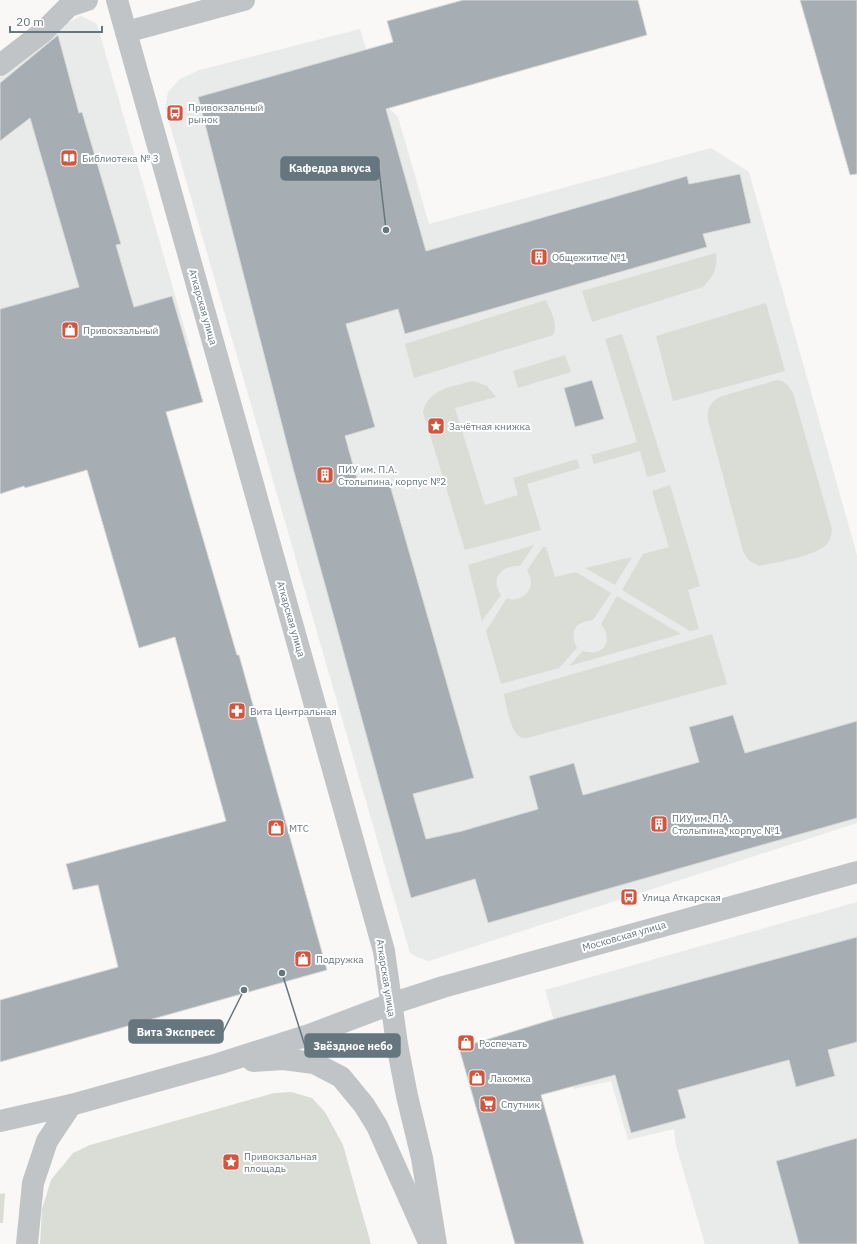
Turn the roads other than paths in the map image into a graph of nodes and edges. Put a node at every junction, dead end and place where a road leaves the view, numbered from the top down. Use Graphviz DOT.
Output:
graph roads {
  1 [pos="87,0"];
  2 [pos="116,0"];
  3 [pos="244,0"];
  4 [pos="126,32"];
  5 [pos="0,65"];
  6 [pos="857,872"];
  7 [pos="391,1004"];
  8 [pos="218,1064"];
  9 [pos="71,1105"];
  10 [pos="0,1121"];
  11 [pos="27,1244"];
  12 [pos="430,1244"];
  13 [pos="436,1244"];
  1 -- 5 [label="street"];
  2 -- 4 [label="street, Аткарская улица"];
  3 -- 4 [label="street"];
  4 -- 7 [label="street, Аткарская улица"];
  6 -- 7 [label="street, Московская улица"];
  7 -- 8 [label="street"];
  7 -- 13 [label="street, Аткарская улица"];
  8 -- 9 [label="street"];
  8 -- 12 [label="street"];
  9 -- 10 [label="street"];
  9 -- 11 [label="street"];
}
